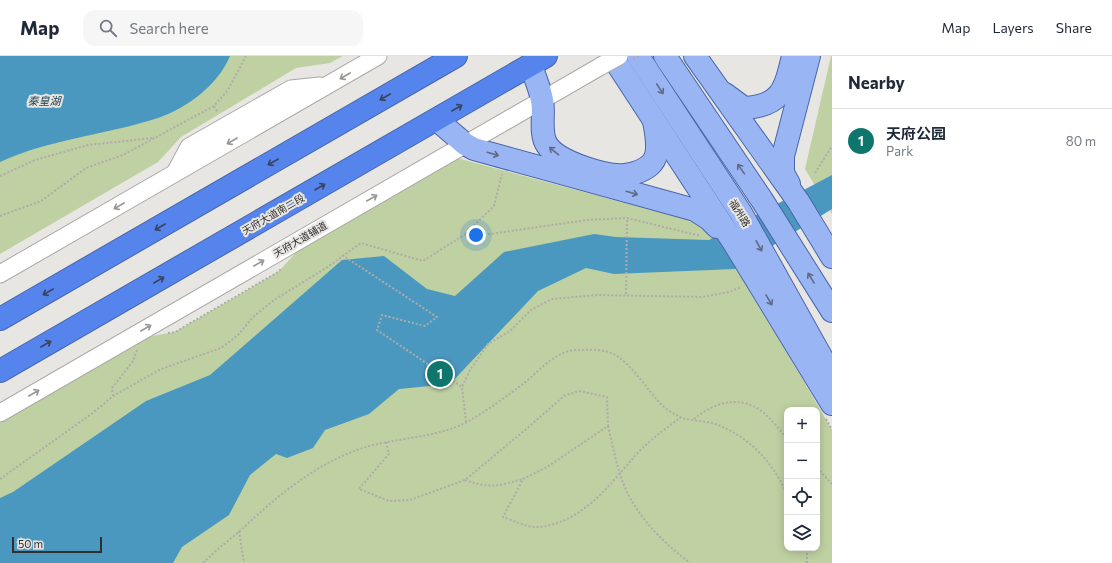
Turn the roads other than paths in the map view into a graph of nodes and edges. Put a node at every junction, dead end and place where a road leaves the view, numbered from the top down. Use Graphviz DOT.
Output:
graph roads {
  1 [pos="378,56"];
  2 [pos="421,56"];
  3 [pos="456,56"];
  4 [pos="618,56"];
  5 [pos="638,56"];
  6 [pos="665,56"];
  7 [pos="695,56"];
  8 [pos="793,56"];
  9 [pos="809,56"];
  10 [pos="538,61"];
  11 [pos="606,61"];
  12 [pos="415,80"];
  13 [pos="716,87"];
  14 [pos="542,100"];
  15 [pos="437,120"];
  16 [pos="654,120"];
  17 [pos="465,144"];
  18 [pos="798,202"];
  19 [pos="734,243"];
  20 [pos="832,257"];
  21 [pos="0,274"];
  22 [pos="832,311"];
  23 [pos="0,319"];
  24 [pos="0,371"];
  25 [pos="832,376"];
  26 [pos="832,404"];
  27 [pos="0,413"];
  1 -- 21 [label="street, one-way"];
  2 -- 12 [label="highway"];
  3 -- 12 [label="highway"];
  4 -- 11 [label="street, 天府大道辅道, bridge"];
  5 -- 25 [label="main road, 福州路, one-way"];
  22 -- 6 [label="main road, one-way"];
  7 -- 13 [label="main road"];
  8 -- 13 [label="main road"];
  9 -- 18 [label="main road"];
  10 -- 14 [label="main road"];
  15 -- 10 [label="highway, 天府大道南二段, one-way"];
  11 -- 14 [label="street, 天府大道辅道"];
  11 -- 16 [label="main road"];
  12 -- 23 [label="highway, one-way"];
  13 -- 18 [label="main road"];
  16 -- 14 [label="main road, one-way"];
  14 -- 17 [label="street, 天府大道辅道"];
  15 -- 17 [label="main road"];
  24 -- 15 [label="highway, 天府大道南二段, one-way"];
  16 -- 19 [label="main road"];
  17 -- 19 [label="main road, one-way"];
  27 -- 17 [label="street, 天府大道辅道, one-way"];
  18 -- 20 [label="main road"];
  19 -- 26 [label="main road, one-way"];
}
